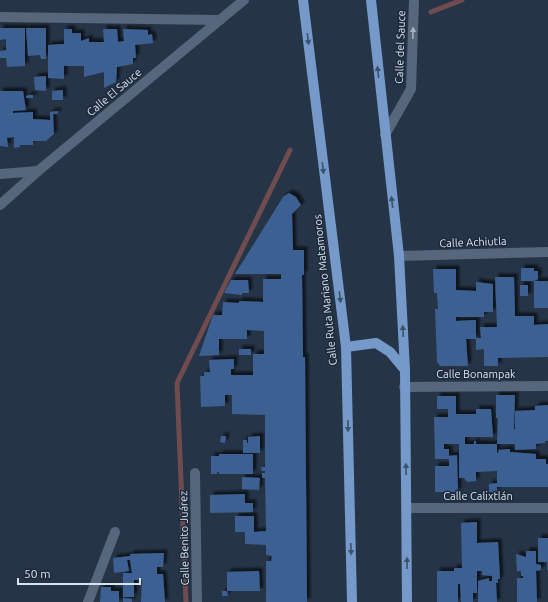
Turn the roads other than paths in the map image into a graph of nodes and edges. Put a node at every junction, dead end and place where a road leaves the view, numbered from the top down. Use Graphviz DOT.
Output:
graph roads {
  1 [pos="244,0"];
  2 [pos="303,0"];
  3 [pos="371,0"];
  4 [pos="414,0"];
  5 [pos="0,18"];
  6 [pos="220,20"];
  7 [pos="385,135"];
  8 [pos="38,171"];
  9 [pos="0,174"];
  10 [pos="0,206"];
  11 [pos="548,252"];
  12 [pos="399,256"];
  13 [pos="346,347"];
  14 [pos="404,370"];
  15 [pos="548,386"];
  16 [pos="404,387"];
  17 [pos="194,473"];
  18 [pos="407,508"];
  19 [pos="548,508"];
  20 [pos="115,532"];
  21 [pos="88,602"];
  22 [pos="197,602"];
  23 [pos="352,602"];
  24 [pos="407,602"];
  1 -- 6 [label="street, Calle El Sauce"];
  2 -- 13 [label="main road, Calle Ruta Mariano Matamoros, one-way"];
  7 -- 3 [label="main road, one-way"];
  7 -- 4 [label="street, Calle del Sauce, one-way"];
  5 -- 6 [label="street"];
  6 -- 8 [label="street, Calle El Sauce"];
  12 -- 7 [label="main road, one-way"];
  8 -- 9 [label="street"];
  8 -- 10 [label="street, Calle El Sauce"];
  11 -- 12 [label="street, Calle Achiutla"];
  14 -- 12 [label="main road, one-way"];
  13 -- 14 [label="main road"];
  13 -- 23 [label="main road, Calle Ruta Mariano Matamoros, one-way"];
  14 -- 16 [label="main road"];
  15 -- 16 [label="street, Calle Bonampak"];
  18 -- 16 [label="main road, one-way"];
  17 -- 22 [label="street, Calle Benito Juárez"];
  18 -- 19 [label="street, Calle Calixtlán"];
  24 -- 18 [label="main road, one-way"];
  20 -- 21 [label="street"];
}
